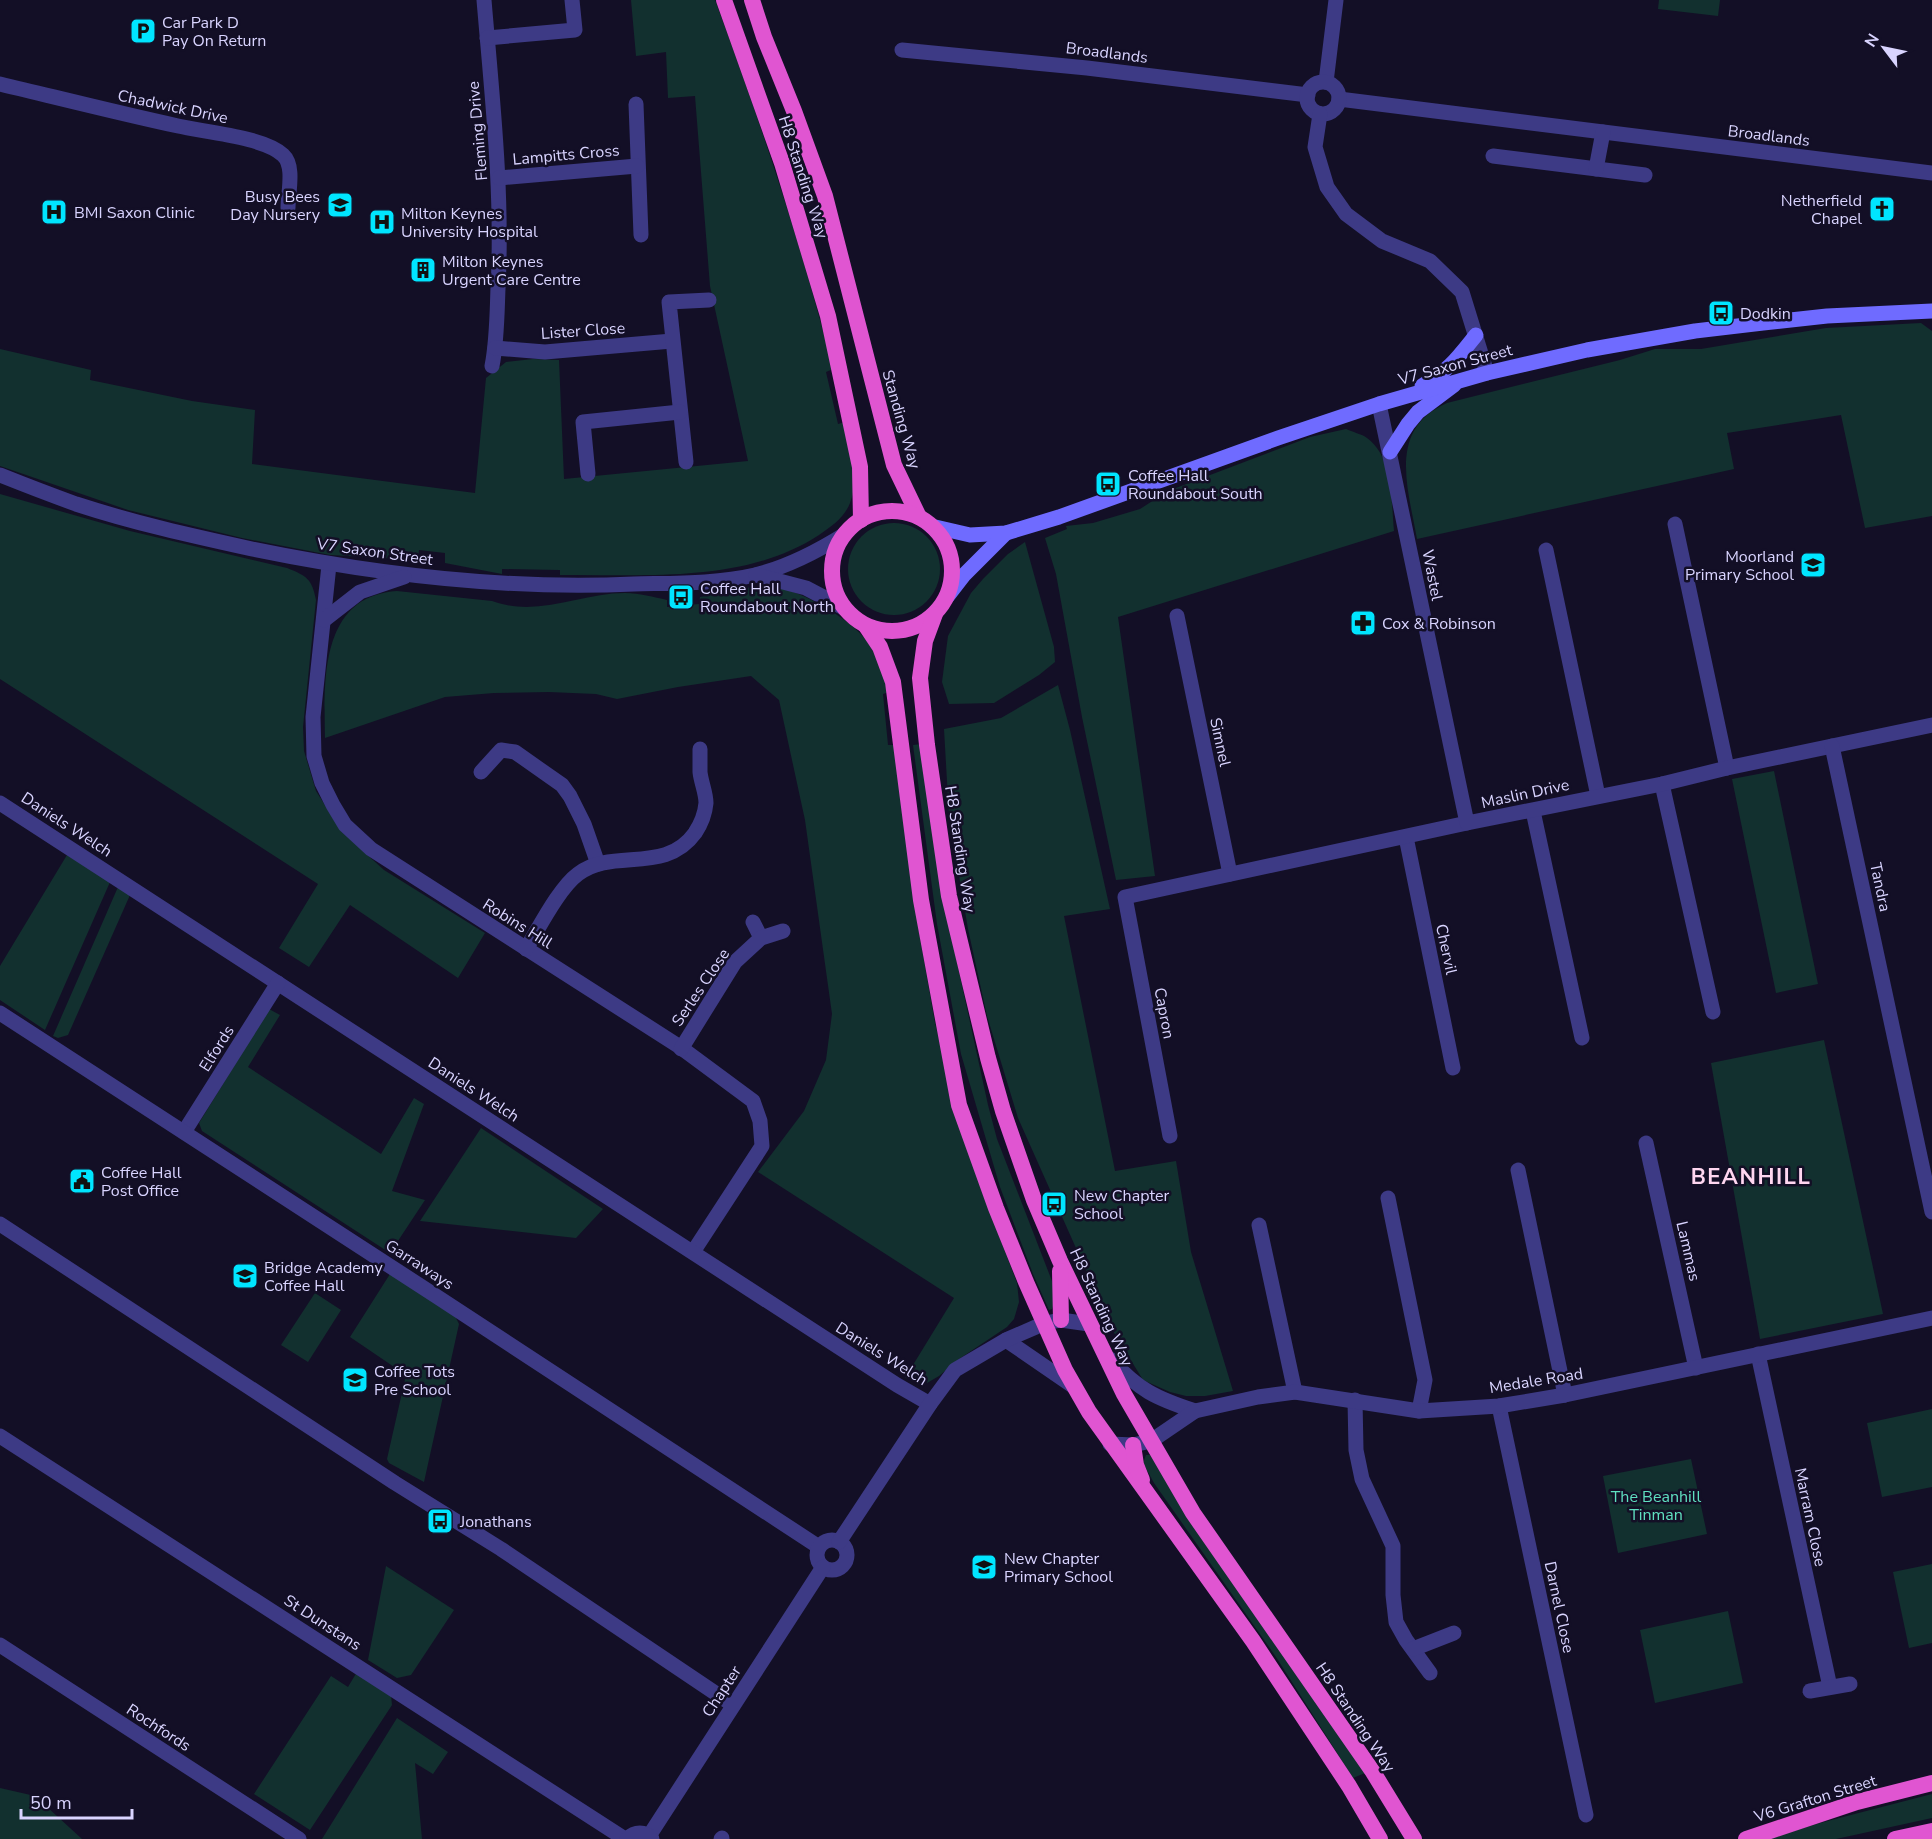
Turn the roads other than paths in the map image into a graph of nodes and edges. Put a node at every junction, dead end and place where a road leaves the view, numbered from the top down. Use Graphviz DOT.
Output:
graph roads {
  1 [pos="484,0"];
  2 [pos="572,0"];
  3 [pos="724,0"];
  4 [pos="752,0"];
  5 [pos="1336,0"];
  6 [pos="487,38"];
  7 [pos="902,50"];
  8 [pos="1326,82"];
  9 [pos="0,84"];
  10 [pos="1308,95"];
  11 [pos="1339,99"];
  12 [pos="636,104"];
  13 [pos="1320,114"];
  14 [pos="1602,132"];
  15 [pos="1493,156"];
  16 [pos="637,166"];
  17 [pos="1596,169"];
  18 [pos="1932,173"];
  19 [pos="1645,175"];
  20 [pos="499,178"];
  21 [pos="288,208"];
  22 [pos="641,235"];
  23 [pos="709,300"];
  24 [pos="1932,311"];
  25 [pos="1476,335"];
  26 [pos="672,341"];
  27 [pos="495,348"];
  28 [pos="867,362"];
  29 [pos="492,366"];
  30 [pos="1487,373"];
  31 [pos="1458,381"];
  32 [pos="1406,396"];
  33 [pos="1378,404"];
  34 [pos="680,412"];
  35 [pos="1389,453"];
  36 [pos="686,462"];
  37 [pos="588,474"];
  38 [pos="0,476"];
  39 [pos="861,520"];
  40 [pos="925,521"];
  41 [pos="1675,524"];
  42 [pos="1008,532"];
  43 [pos="845,534"];
  44 [pos="1546,550"];
  45 [pos="329,565"];
  46 [pos="410,575"];
  47 [pos="756,575"];
  48 [pos="947,597"];
  49 [pos="844,608"];
  50 [pos="935,614"];
  51 [pos="1177,616"];
  52 [pos="324,620"];
  53 [pos="866,626"];
  54 [pos="1932,725"];
  55 [pos="1832,746"];
  56 [pos="700,749"];
  57 [pos="1728,768"];
  58 [pos="481,772"];
  59 [pos="1662,784"];
  60 [pos="1598,796"];
  61 [pos="0,803"];
  62 [pos="1533,811"];
  63 [pos="1467,823"];
  64 [pos="1406,837"];
  65 [pos="598,864"];
  66 [pos="1230,874"];
  67 [pos="1125,897"];
  68 [pos="753,922"];
  69 [pos="783,931"];
  70 [pos="761,938"];
  71 [pos="526,949"];
  72 [pos="278,983"];
  73 [pos="0,1012"];
  74 [pos="1713,1012"];
  75 [pos="1582,1038"];
  76 [pos="681,1049"];
  77 [pos="1453,1068"];
  78 [pos="184,1132"];
  79 [pos="1170,1136"];
  80 [pos="1646,1143"];
  81 [pos="1518,1170"];
  82 [pos="1388,1198"];
  83 [pos="1932,1212"];
  84 [pos="0,1224"];
  85 [pos="1259,1226"];
  86 [pos="693,1252"];
  87 [pos="1060,1261"];
  88 [pos="1932,1318"];
  89 [pos="1053,1322"];
  90 [pos="1089,1324"];
  91 [pos="1006,1340"];
  92 [pos="1758,1354"];
  93 [pos="1696,1368"];
  94 [pos="1061,1372"];
  95 [pos="1129,1389"];
  96 [pos="1295,1392"];
  97 [pos="1566,1395"];
  98 [pos="1355,1400"];
  99 [pos="930,1404"];
  100 [pos="1499,1406"];
  101 [pos="1195,1411"];
  102 [pos="1419,1412"];
  103 [pos="0,1436"];
  104 [pos="1151,1441"];
  105 [pos="1110,1444"];
  106 [pos="1133,1445"];
  107 [pos="1146,1492"];
  108 [pos="839,1542"];
  109 [pos="819,1547"];
  110 [pos="823,1568"];
  111 [pos="1454,1633"];
  112 [pos="0,1645"];
  113 [pos="1413,1649"];
  114 [pos="1430,1673"];
  115 [pos="1850,1684"];
  116 [pos="1830,1687"];
  117 [pos="1810,1691"];
  118 [pos="733,1705"];
  119 [pos="1932,1783"];
  120 [pos="1932,1790"];
  121 [pos="1895,1793"];
  122 [pos="1586,1815"];
  123 [pos="1932,1831"];
  124 [pos="1379,1836"];
  125 [pos="651,1838"];
  126 [pos="299,1839"];
  127 [pos="626,1839"];
  128 [pos="1413,1839"];
  129 [pos="1746,1839"];
  130 [pos="1895,1839"];
  1 -- 6 [label="street, Fleming Drive"];
  2 -- 6 [label="street"];
  3 -- 39 [label="highway, H8 Standing Way"];
  4 -- 28 [label="highway, H8 Standing Way"];
  5 -- 8 [label="street"];
  6 -- 20 [label="street, Fleming Drive"];
  7 -- 10 [label="street, Broadlands"];
  8 -- 10 [label="street"];
  8 -- 11 [label="street"];
  9 -- 21 [label="street, Chadwick Drive"];
  10 -- 13 [label="street"];
  11 -- 13 [label="street"];
  11 -- 14 [label="street, Broadlands"];
  12 -- 16 [label="street, Lampitts Cross"];
  13 -- 25 [label="street"];
  14 -- 17 [label="street"];
  14 -- 18 [label="street, Broadlands"];
  15 -- 17 [label="street"];
  16 -- 20 [label="street, Lampitts Cross"];
  16 -- 22 [label="street, Lampitts Cross"];
  17 -- 19 [label="street"];
  20 -- 27 [label="street, Fleming Drive"];
  23 -- 26 [label="street"];
  24 -- 30 [label="main road, V7 Saxon Street"];
  25 -- 30 [label="street"];
  25 -- 32 [label="main road"];
  26 -- 27 [label="street, Lister Close"];
  26 -- 34 [label="street"];
  27 -- 29 [label="street, Fleming Drive"];
  28 -- 40 [label="highway, Standing Way"];
  30 -- 31 [label="main road, V7 Saxon Street"];
  31 -- 32 [label="main road, V7 Saxon Street"];
  31 -- 35 [label="main road"];
  32 -- 33 [label="main road, V7 Saxon Street"];
  33 -- 35 [label="street, Wastel"];
  33 -- 42 [label="main road, V7 Saxon Street"];
  34 -- 36 [label="street"];
  34 -- 37 [label="street"];
  35 -- 63 [label="street, Wastel"];
  38 -- 45 [label="street, V7 Saxon Street"];
  39 -- 40 [label="highway"];
  39 -- 43 [label="highway"];
  40 -- 42 [label="main road, V7 Saxon Street"];
  40 -- 48 [label="highway"];
  41 -- 57 [label="street"];
  42 -- 48 [label="main road, V7 Saxon Street"];
  43 -- 47 [label="street, V7 Saxon Street"];
  43 -- 49 [label="highway"];
  44 -- 60 [label="street"];
  45 -- 46 [label="street, V7 Saxon Street"];
  45 -- 52 [label="street, Robins Hill"];
  46 -- 47 [label="street, V7 Saxon Street"];
  46 -- 52 [label="street"];
  47 -- 49 [label="street, V7 Saxon Street"];
  48 -- 50 [label="highway"];
  49 -- 53 [label="highway"];
  50 -- 53 [label="highway"];
  50 -- 87 [label="highway, H8 Standing Way"];
  51 -- 66 [label="street, Simnel"];
  52 -- 71 [label="street, Robins Hill"];
  53 -- 89 [label="highway"];
  54 -- 55 [label="street, Maslin Drive"];
  55 -- 57 [label="street, Maslin Drive"];
  55 -- 83 [label="street, Tandra"];
  56 -- 65 [label="street"];
  57 -- 59 [label="street, Maslin Drive"];
  58 -- 65 [label="street"];
  59 -- 60 [label="street, Maslin Drive"];
  59 -- 74 [label="street"];
  60 -- 62 [label="street, Maslin Drive"];
  61 -- 72 [label="street, Daniels Welch"];
  62 -- 63 [label="street, Maslin Drive"];
  62 -- 75 [label="street"];
  63 -- 64 [label="street, Maslin Drive"];
  64 -- 66 [label="street, Maslin Drive"];
  64 -- 77 [label="street, Chervil"];
  65 -- 71 [label="street"];
  66 -- 67 [label="street, Maslin Drive"];
  67 -- 79 [label="street, Capron"];
  68 -- 70 [label="street"];
  69 -- 70 [label="street, Serles Close"];
  70 -- 76 [label="street, Serles Close"];
  71 -- 76 [label="street, Robins Hill"];
  72 -- 78 [label="street, Elfords"];
  72 -- 86 [label="street, Daniels Welch"];
  73 -- 78 [label="street, Garraways"];
  76 -- 86 [label="street, Robins Hill"];
  78 -- 109 [label="street, Garraways"];
  80 -- 93 [label="street, Lammas"];
  81 -- 97 [label="street"];
  82 -- 102 [label="street"];
  84 -- 118 [label="street"];
  85 -- 96 [label="street"];
  86 -- 99 [label="street, Daniels Welch"];
  87 -- 89 [label="highway"];
  87 -- 90 [label="highway, H8 Standing Way"];
  88 -- 92 [label="street, Medale Road"];
  89 -- 90 [label="street"];
  89 -- 91 [label="street"];
  89 -- 94 [label="highway"];
  90 -- 95 [label="highway, H8 Standing Way"];
  91 -- 94 [label="street"];
  91 -- 99 [label="street"];
  92 -- 93 [label="street, Medale Road"];
  92 -- 116 [label="street, Marram Close"];
  93 -- 97 [label="street, Medale Road"];
  94 -- 105 [label="highway"];
  95 -- 101 [label="street"];
  95 -- 104 [label="highway, H8 Standing Way"];
  96 -- 98 [label="street, Medale Road"];
  96 -- 101 [label="street, Medale Road"];
  97 -- 100 [label="street, Medale Road"];
  98 -- 102 [label="street, Medale Road"];
  98 -- 113 [label="street"];
  99 -- 108 [label="street"];
  100 -- 102 [label="street, Medale Road"];
  100 -- 122 [label="street, Darnel Close"];
  101 -- 104 [label="street, Medale Road"];
  103 -- 127 [label="street, St Dunstans"];
  104 -- 106 [label="street"];
  104 -- 128 [label="highway, H8 Standing Way"];
  105 -- 106 [label="street"];
  105 -- 107 [label="highway"];
  106 -- 107 [label="highway"];
  107 -- 124 [label="highway"];
  108 -- 109 [label="street"];
  108 -- 110 [label="street"];
  109 -- 110 [label="street"];
  110 -- 118 [label="street, Chapter"];
  111 -- 113 [label="street"];
  112 -- 126 [label="street, Rochfords"];
  113 -- 114 [label="street"];
  115 -- 116 [label="street"];
  116 -- 117 [label="street"];
  118 -- 125 [label="street, Chapter"];
  119 -- 121 [label="highway, V6 Grafton Street"];
  120 -- 121 [label="street, V6 Grafton Street"];
  121 -- 129 [label="highway, V6 Grafton Street"];
  123 -- 130 [label="highway"];
  125 -- 127 [label="street"];
}
